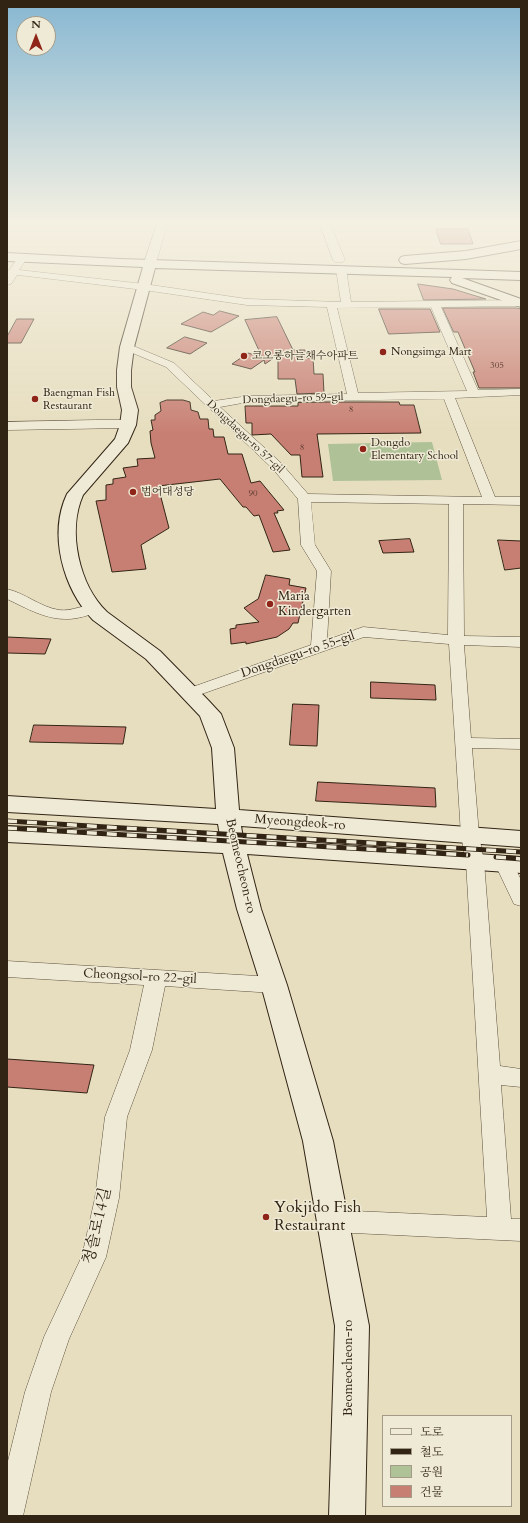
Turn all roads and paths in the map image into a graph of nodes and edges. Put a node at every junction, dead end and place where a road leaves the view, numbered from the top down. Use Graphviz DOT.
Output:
graph roads {
  1 [pos="143,292"];
  2 [pos="179,292"];
  3 [pos="344,292"];
  4 [pos="490,292"];
  5 [pos="520,303"];
  6 [pos="435,304"];
  7 [pos="331,305"];
  8 [pos="346,306"];
  9 [pos="127,347"];
  10 [pos="521,392"];
  11 [pos="474,394"];
  12 [pos="448,396"];
  13 [pos="353,397"];
  14 [pos="211,405"];
  15 [pos="128,424"];
  16 [pos="7,426"];
  17 [pos="304,498"];
  18 [pos="490,500"];
  19 [pos="456,501"];
  20 [pos="521,502"];
  21 [pos="7,593"];
  22 [pos="93,609"];
  23 [pos="456,640"];
  24 [pos="521,642"];
  25 [pos="319,646"];
  26 [pos="190,693"];
  27 [pos="464,743"];
  28 [pos="521,744"];
  29 [pos="7,804"];
  30 [pos="231,831"];
  31 [pos="7,834"];
  32 [pos="470,835"];
  33 [pos="521,839"];
  34 [pos="475,862"];
  35 [pos="513,864"];
  36 [pos="521,899"];
  37 [pos="7,969"];
  38 [pos="156,978"];
  39 [pos="274,985"];
  40 [pos="489,1074"];
  41 [pos="521,1078"];
  42 [pos="332,1221"];
  43 [pos="511,1230"];
  44 [pos="14,1516"];
  45 [pos="347,1516"];
  1 -- 9 [label="main road, Beomeocheon-ro"];
  2 -- 7 [label="street"];
  3 -- 8 [label="street"];
  4 -- 5 [label="main road"];
  5 -- 6 [label="street"];
  6 -- 8 [label="street"];
  6 -- 11 [label="street"];
  7 -- 8 [label="street"];
  7 -- 13 [label="street, Dongdaegu-ro 59-gil"];
  9 -- 14 [label="street, Dongdaegu-ro 57-gil"];
  9 -- 15 [label="main road, Beomeocheon-ro"];
  10 -- 11 [label="street, Dongdaegu-ro 59-gil"];
  11 -- 12 [label="street, Dongdaegu-ro 59-gil"];
  12 -- 13 [label="street, Dongdaegu-ro 59-gil"];
  12 -- 18 [label="street"];
  13 -- 14 [label="street, Dongdaegu-ro 59-gil"];
  14 -- 17 [label="street, Dongdaegu-ro 57-gil"];
  15 -- 16 [label="street"];
  15 -- 22 [label="main road, Beomeocheon-ro"];
  17 -- 19 [label="street"];
  17 -- 25 [label="street"];
  18 -- 19 [label="street"];
  18 -- 20 [label="street"];
  19 -- 23 [label="street"];
  21 -- 22 [label="street"];
  22 -- 26 [label="main road, Beomeocheon-ro"];
  23 -- 24 [label="street, Dongdaegu-ro 55-gil"];
  23 -- 25 [label="street, Dongdaegu-ro 55-gil"];
  23 -- 27 [label="street"];
  25 -- 26 [label="street, Dongdaegu-ro 55-gil"];
  26 -- 30 [label="main road, Beomeocheon-ro"];
  27 -- 28 [label="street"];
  27 -- 32 [label="street"];
  29 -- 30 [label="main road, Myeongdeok-ro"];
  30 -- 31 [label="main road, Myeongdeok-ro"];
  30 -- 32 [label="main road, Myeongdeok-ro"];
  30 -- 34 [label="main road, Myeongdeok-ro"];
  30 -- 39 [label="main road, Beomeocheon-ro"];
  32 -- 33 [label="main road, Myeongdeok-ro"];
  32 -- 34 [label="street"];
  34 -- 35 [label="main road, Myeongdeok-ro"];
  34 -- 40 [label="street"];
  35 -- 36 [label="street"];
  37 -- 38 [label="street, Cheongsol-ro 22-gil"];
  38 -- 39 [label="street, Cheongsol-ro 22-gil"];
  38 -- 44 [label="street, 청솔로14길"];
  39 -- 42 [label="main road, Beomeocheon-ro"];
  40 -- 41 [label="street"];
  40 -- 43 [label="street"];
  42 -- 43 [label="street"];
  42 -- 45 [label="main road, Beomeocheon-ro"];
}
